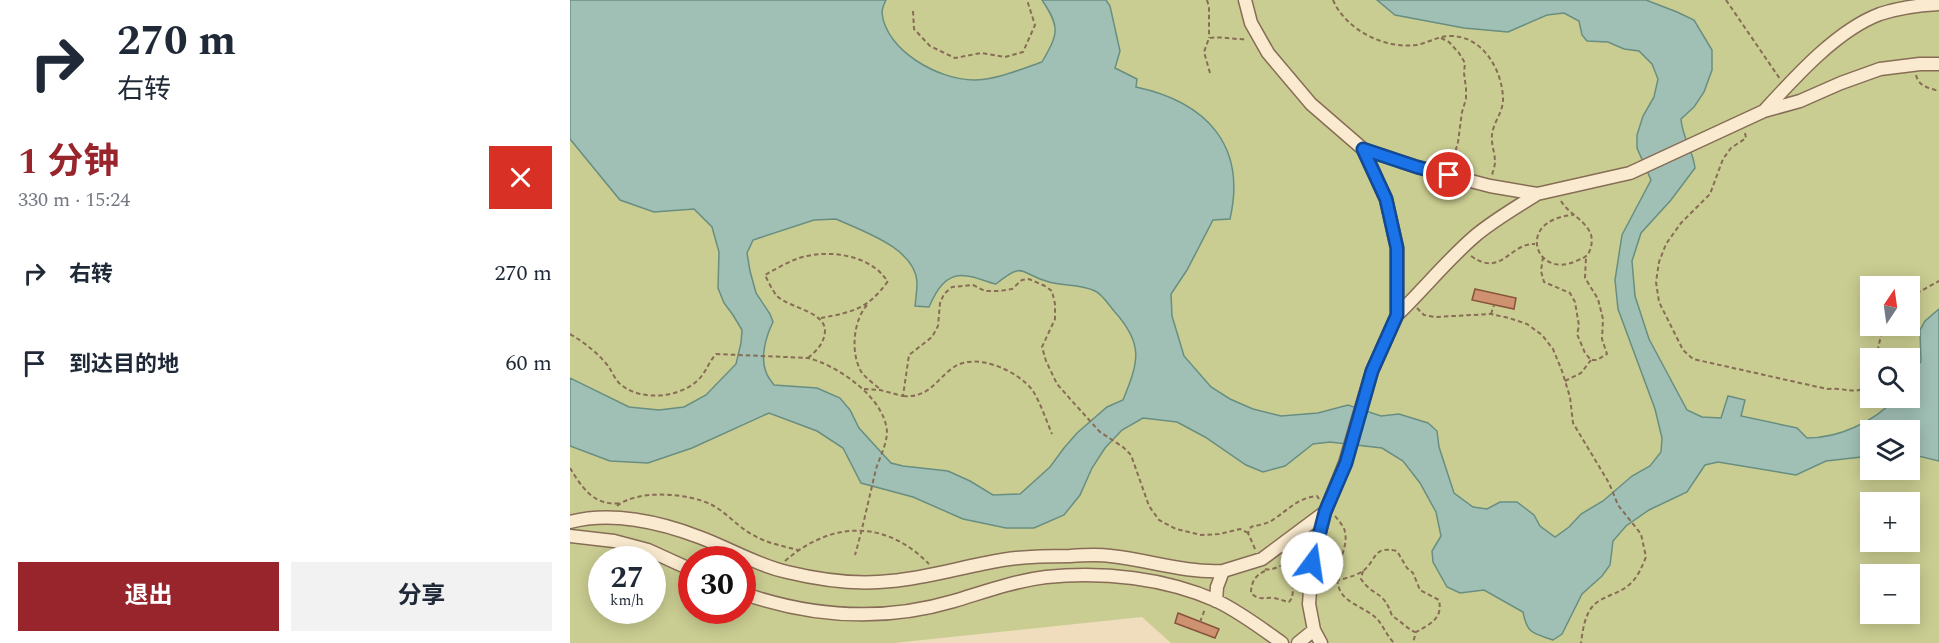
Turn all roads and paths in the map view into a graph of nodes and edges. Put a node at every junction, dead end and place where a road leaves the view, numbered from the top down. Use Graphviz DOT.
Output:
graph roads {
  1 [pos="1027,0"];
  2 [pos="1207,0"];
  3 [pos="1245,0"];
  4 [pos="1333,0"];
  5 [pos="1726,0"];
  6 [pos="1939,4"];
  7 [pos="913,11"];
  8 [pos="1258,35"];
  9 [pos="1439,37"];
  10 [pos="1209,38"];
  11 [pos="1939,64"];
  12 [pos="1913,65"];
  13 [pos="1210,73"];
  14 [pos="1786,87"];
  15 [pos="1939,91"];
  16 [pos="1764,111"];
  17 [pos="1741,122"];
  18 [pos="1363,149"];
  19 [pos="1449,175"];
  20 [pos="1490,186"];
  21 [pos="1556,190"];
  22 [pos="1537,194"];
  23 [pos="1573,215"];
  24 [pos="1535,244"];
  25 [pos="1463,247"];
  26 [pos="1543,257"];
  27 [pos="1586,257"];
  28 [pos="1939,281"];
  29 [pos="1920,291"];
  30 [pos="1411,302"];
  31 [pos="869,303"];
  32 [pos="1494,304"];
  33 [pos="1491,314"];
  34 [pos="1397,315"];
  35 [pos="820,318"];
  36 [pos="570,334"];
  37 [pos="808,358"];
  38 [pos="1591,360"];
  39 [pos="1565,381"];
  40 [pos="864,389"];
  41 [pos="880,390"];
  42 [pos="1860,390"];
  43 [pos="903,396"];
  44 [pos="1052,434"];
  45 [pos="570,468"];
  46 [pos="620,503"];
  47 [pos="1326,510"];
  48 [pos="603,518"];
  49 [pos="570,522"];
  50 [pos="862,530"];
  51 [pos="1248,533"];
  52 [pos="570,536"];
  53 [pos="1281,546"];
  54 [pos="798,550"];
  55 [pos="855,555"];
  56 [pos="1312,563"];
  57 [pos="678,564"];
  58 [pos="1264,565"];
  59 [pos="776,569"];
  60 [pos="1223,571"];
  61 [pos="1363,571"];
  62 [pos="937,573"];
  63 [pos="1337,579"];
  64 [pos="1294,583"];
  65 [pos="1310,584"];
  66 [pos="756,598"];
  67 [pos="1216,601"];
  68 [pos="1314,630"];
  69 [pos="1416,632"];
  70 [pos="1282,643"];
  71 [pos="1298,643"];
  72 [pos="1321,643"];
  73 [pos="1394,643"];
  74 [pos="1413,643"];
  75 [pos="1581,643"];
  1 -- 7 [label="path"];
  2 -- 10 [label="path"];
  3 -- 8 [label="street"];
  4 -- 9 [label="path"];
  5 -- 14 [label="path"];
  6 -- 14 [label="street"];
  8 -- 10 [label="path"];
  8 -- 18 [label="street"];
  9 -- 19 [label="path"];
  9 -- 20 [label="path"];
  10 -- 13 [label="path"];
  11 -- 12 [label="street"];
  12 -- 15 [label="path"];
  12 -- 16 [label="street"];
  14 -- 16 [label="street"];
  16 -- 17 [label="street"];
  17 -- 21 [label="street"];
  17 -- 42 [label="path"];
  18 -- 19 [label="street"];
  18 -- 34 [label="street"];
  19 -- 20 [label="street"];
  20 -- 22 [label="street"];
  21 -- 22 [label="street"];
  21 -- 23 [label="path"];
  22 -- 25 [label="street"];
  23 -- 24 [label="path"];
  23 -- 27 [label="path"];
  24 -- 25 [label="path"];
  24 -- 26 [label="path"];
  25 -- 30 [label="street"];
  26 -- 27 [label="path"];
  26 -- 38 [label="path"];
  27 -- 38 [label="path"];
  28 -- 29 [label="path"];
  30 -- 33 [label="path"];
  30 -- 34 [label="street"];
  31 -- 35 [label="path"];
  31 -- 35 [label="path"];
  31 -- 41 [label="path"];
  32 -- 33 [label="path"];
  33 -- 39 [label="path"];
  34 -- 47 [label="street"];
  35 -- 37 [label="path"];
  36 -- 37 [label="path"];
  37 -- 40 [label="path"];
  38 -- 39 [label="path"];
  39 -- 75 [label="path"];
  40 -- 41 [label="path"];
  40 -- 50 [label="path"];
  41 -- 43 [label="path"];
  43 -- 44 [label="path"];
  43 -- 51 [label="path"];
  45 -- 46 [label="path"];
  46 -- 48 [label="path"];
  46 -- 54 [label="path"];
  47 -- 51 [label="path"];
  47 -- 53 [label="street"];
  47 -- 56 [label="street"];
  47 -- 63 [label="path"];
  48 -- 49 [label="street"];
  48 -- 59 [label="street"];
  50 -- 54 [label="path"];
  50 -- 55 [label="path"];
  50 -- 62 [label="path"];
  51 -- 58 [label="path"];
  52 -- 57 [label="street"];
  53 -- 56 [label="street"];
  53 -- 58 [label="street"];
  54 -- 59 [label="path"];
  56 -- 65 [label="street"];
  58 -- 60 [label="street"];
  58 -- 64 [label="path"];
  58 -- 64 [label="path"];
  59 -- 62 [label="street"];
  60 -- 62 [label="street"];
  60 -- 67 [label="street"];
  61 -- 63 [label="path"];
  61 -- 69 [label="path"];
  61 -- 69 [label="path"];
  63 -- 65 [label="path"];
  63 -- 73 [label="path"];
  64 -- 65 [label="path"];
  65 -- 68 [label="street"];
  66 -- 67 [label="street"];
  67 -- 70 [label="street"];
  68 -- 71 [label="street"];
  68 -- 72 [label="street"];
  69 -- 74 [label="path"];
}
